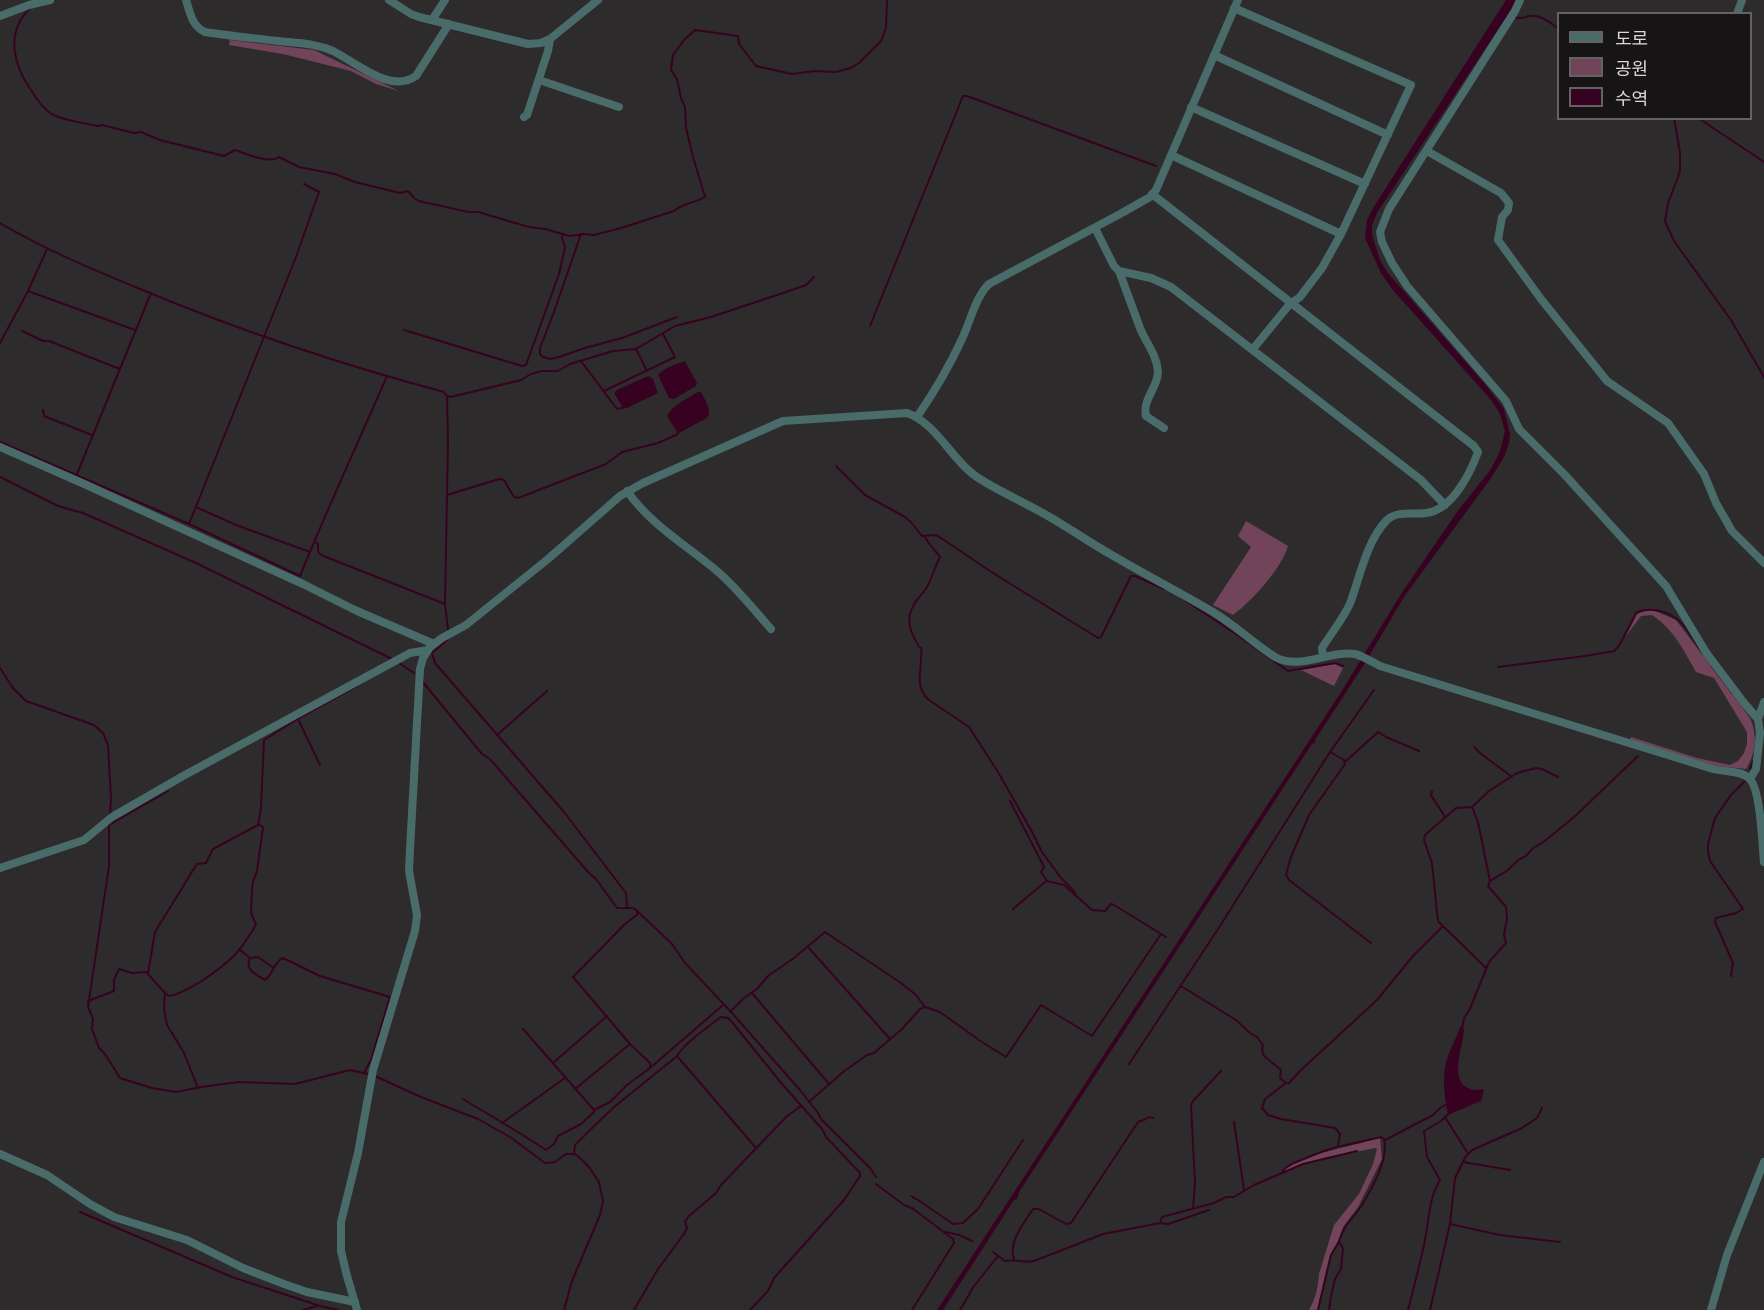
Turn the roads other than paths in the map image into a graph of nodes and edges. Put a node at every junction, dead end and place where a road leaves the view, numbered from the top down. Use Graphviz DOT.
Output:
graph roads {
  1 [pos="50,0"];
  2 [pos="186,0"];
  3 [pos="389,0"];
  4 [pos="445,0"];
  5 [pos="598,0"];
  6 [pos="1520,0"];
  7 [pos="1236,4"];
  8 [pos="0,16"];
  9 [pos="432,20"];
  10 [pos="448,24"];
  11 [pos="550,39"];
  12 [pos="1214,55"];
  13 [pos="538,80"];
  14 [pos="619,107"];
  15 [pos="1191,107"];
  16 [pos="524,117"];
  17 [pos="1388,135"];
  18 [pos="1427,151"];
  19 [pos="1171,155"];
  20 [pos="1365,184"];
  21 [pos="1152,194"];
  22 [pos="1095,228"];
  23 [pos="1341,234"];
  24 [pos="1119,271"];
  25 [pos="1293,303"];
  26 [pos="1253,350"];
  27 [pos="917,417"];
  28 [pos="1164,428"];
  29 [pos="0,447"];
  30 [pos="627,491"];
  31 [pos="1446,505"];
  32 [pos="1764,563"];
  33 [pos="771,629"];
  34 [pos="431,647"];
  35 [pos="1323,657"];
  36 [pos="1764,702"];
  37 [pos="1758,719"];
  38 [pos="1750,779"];
  39 [pos="1764,862"];
  40 [pos="0,867"];
  41 [pos="0,1154"];
  42 [pos="1764,1162"];
  43 [pos="356,1306"];
  44 [pos="1711,1310"];
  1 -- 8 [label="street"];
  2 -- 10 [label="street"];
  3 -- 9 [label="street"];
  4 -- 9 [label="street"];
  5 -- 11 [label="street"];
  6 -- 18 [label="street"];
  7 -- 12 [label="street"];
  7 -- 17 [label="street"];
  9 -- 10 [label="street"];
  10 -- 11 [label="street"];
  11 -- 13 [label="street"];
  12 -- 15 [label="street"];
  12 -- 17 [label="street"];
  13 -- 14 [label="street"];
  13 -- 16 [label="street"];
  15 -- 19 [label="street"];
  15 -- 20 [label="street"];
  17 -- 20 [label="street"];
  18 -- 32 [label="street"];
  18 -- 37 [label="street"];
  19 -- 21 [label="street"];
  19 -- 23 [label="street"];
  20 -- 23 [label="street"];
  21 -- 22 [label="street"];
  21 -- 25 [label="street"];
  22 -- 24 [label="street"];
  22 -- 27 [label="street"];
  23 -- 25 [label="street"];
  24 -- 26 [label="street"];
  24 -- 28 [label="street"];
  25 -- 26 [label="street"];
  25 -- 31 [label="street"];
  26 -- 31 [label="street"];
  27 -- 30 [label="street"];
  27 -- 35 [label="street"];
  29 -- 34 [label="street"];
  30 -- 33 [label="street"];
  30 -- 34 [label="street"];
  31 -- 35 [label="street"];
  34 -- 40 [label="street"];
  34 -- 43 [label="street"];
  35 -- 38 [label="street"];
  36 -- 37 [label="street"];
  37 -- 38 [label="street"];
  38 -- 39 [label="street"];
  41 -- 43 [label="street"];
  42 -- 44 [label="street"];
}
